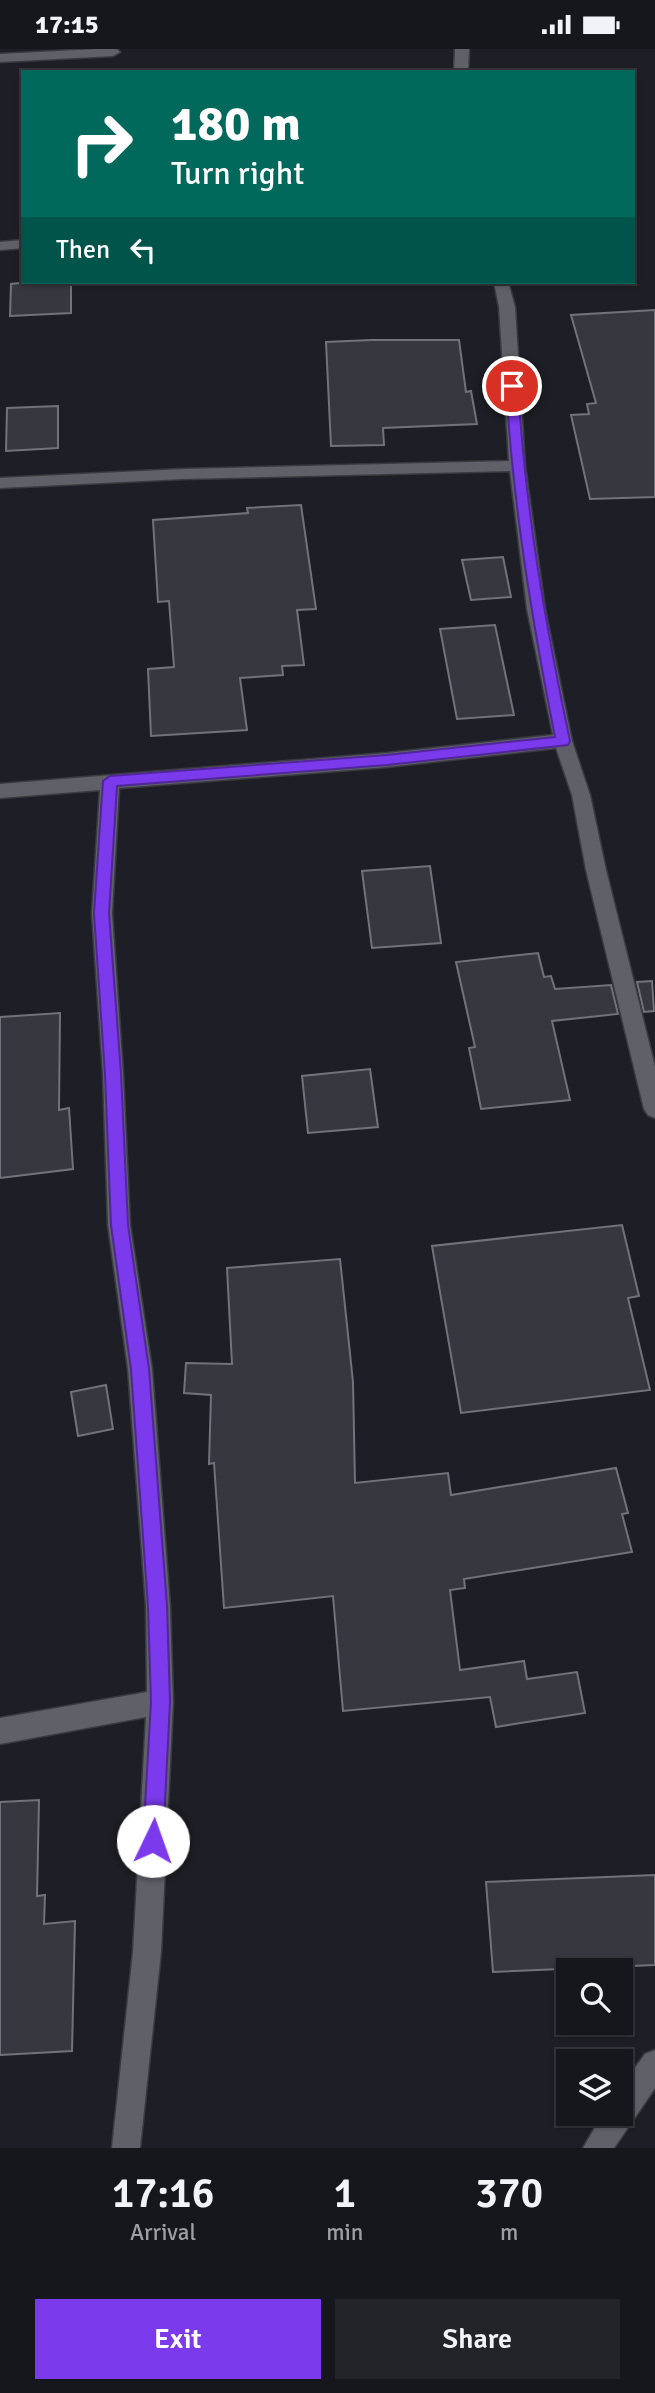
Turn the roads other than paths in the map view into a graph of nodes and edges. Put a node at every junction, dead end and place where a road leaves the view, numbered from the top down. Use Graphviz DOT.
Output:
graph roads {
  1 [pos="462,49"];
  2 [pos="114,54"];
  3 [pos="0,58"];
  4 [pos="461,70"];
  5 [pos="21,244"];
  6 [pos="0,247"];
  7 [pos="502,284"];
  8 [pos="517,466"];
  9 [pos="0,483"];
  10 [pos="563,741"];
  11 [pos="110,781"];
  12 [pos="0,791"];
  13 [pos="655,1109"];
  14 [pos="160,1702"];
  15 [pos="0,1731"];
  16 [pos="655,2064"];
  17 [pos="633,2096"];
  18 [pos="612,2126"];
  19 [pos="126,2148"];
  20 [pos="597,2148"];
  1 -- 4 [label="street"];
  2 -- 3 [label="street"];
  5 -- 6 [label="street"];
  7 -- 8 [label="street"];
  8 -- 9 [label="street"];
  8 -- 10 [label="street"];
  10 -- 11 [label="street"];
  10 -- 13 [label="street"];
  11 -- 12 [label="street"];
  11 -- 14 [label="street"];
  14 -- 15 [label="street"];
  14 -- 19 [label="street"];
  16 -- 17 [label="street"];
  18 -- 20 [label="street"];
}
